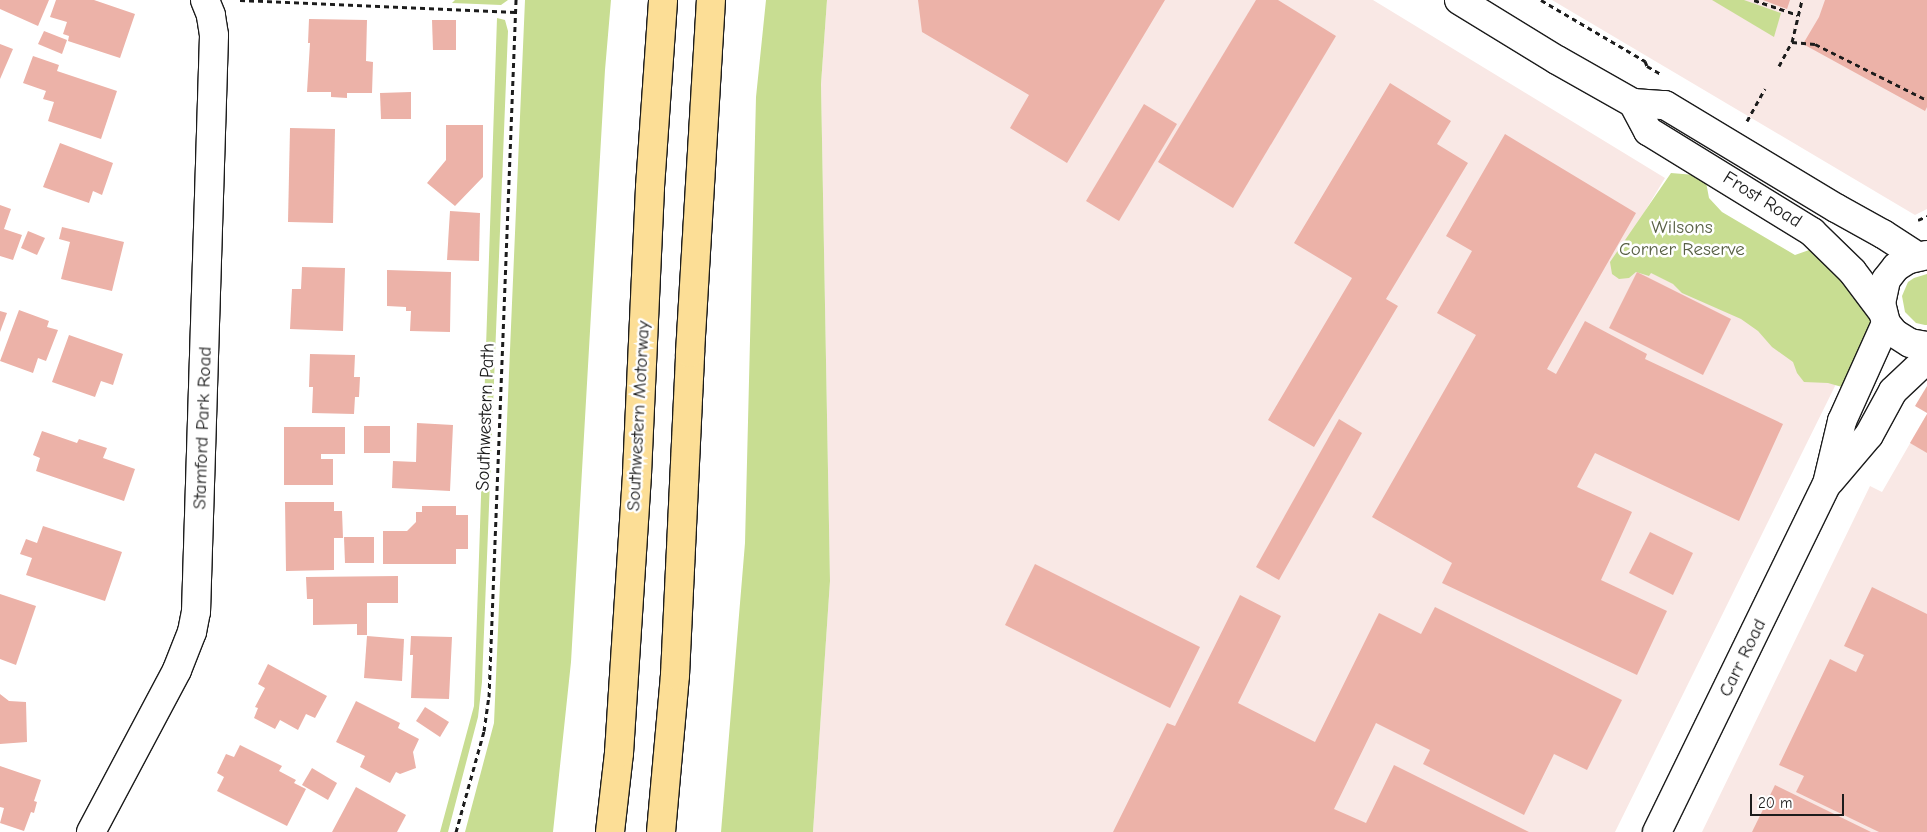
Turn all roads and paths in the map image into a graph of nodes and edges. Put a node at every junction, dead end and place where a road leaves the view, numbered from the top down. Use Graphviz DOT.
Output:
graph roads {
  1 [pos="205,0"];
  2 [pos="240,0"];
  3 [pos="516,0"];
  4 [pos="663,0"];
  5 [pos="711,0"];
  6 [pos="1459,0"];
  7 [pos="1754,0"];
  8 [pos="1802,0"];
  9 [pos="516,12"];
  10 [pos="1798,15"];
  11 [pos="1792,42"];
  12 [pos="1779,66"];
  13 [pos="1765,89"];
  14 [pos="1927,100"];
  15 [pos="1633,103"];
  16 [pos="1746,125"];
  17 [pos="1922,256"];
  18 [pos="1884,317"];
  19 [pos="1927,346"];
  20 [pos="1927,359"];
  21 [pos="1827,484"];
  22 [pos="91,832"];
  23 [pos="456,832"];
  24 [pos="610,832"];
  25 [pos="661,832"];
  26 [pos="1657,832"];
  1 -- 22 [label="main road, Stamford Park Road"];
  2 -- 9 [label="path"];
  3 -- 9 [label="path, Southwestern Path"];
  4 -- 24 [label="highway, Southwestern Motorway"];
  5 -- 25 [label="highway"];
  6 -- 15 [label="main road, Frost Road"];
  7 -- 10 [label="path"];
  8 -- 10 [label="path"];
  9 -- 23 [label="path, Southwestern Path"];
  10 -- 11 [label="path"];
  11 -- 12 [label="path"];
  11 -- 14 [label="path"];
  13 -- 16 [label="path"];
  15 -- 17 [label="main road, Frost Road"];
  15 -- 18 [label="main road, Frost Road"];
  17 -- 18 [label="main road, Carr Road"];
  18 -- 19 [label="main road, Frost Road"];
  18 -- 21 [label="main road, Carr Road"];
  20 -- 21 [label="main road, Carr Road"];
  21 -- 26 [label="main road, Carr Road"];
}
